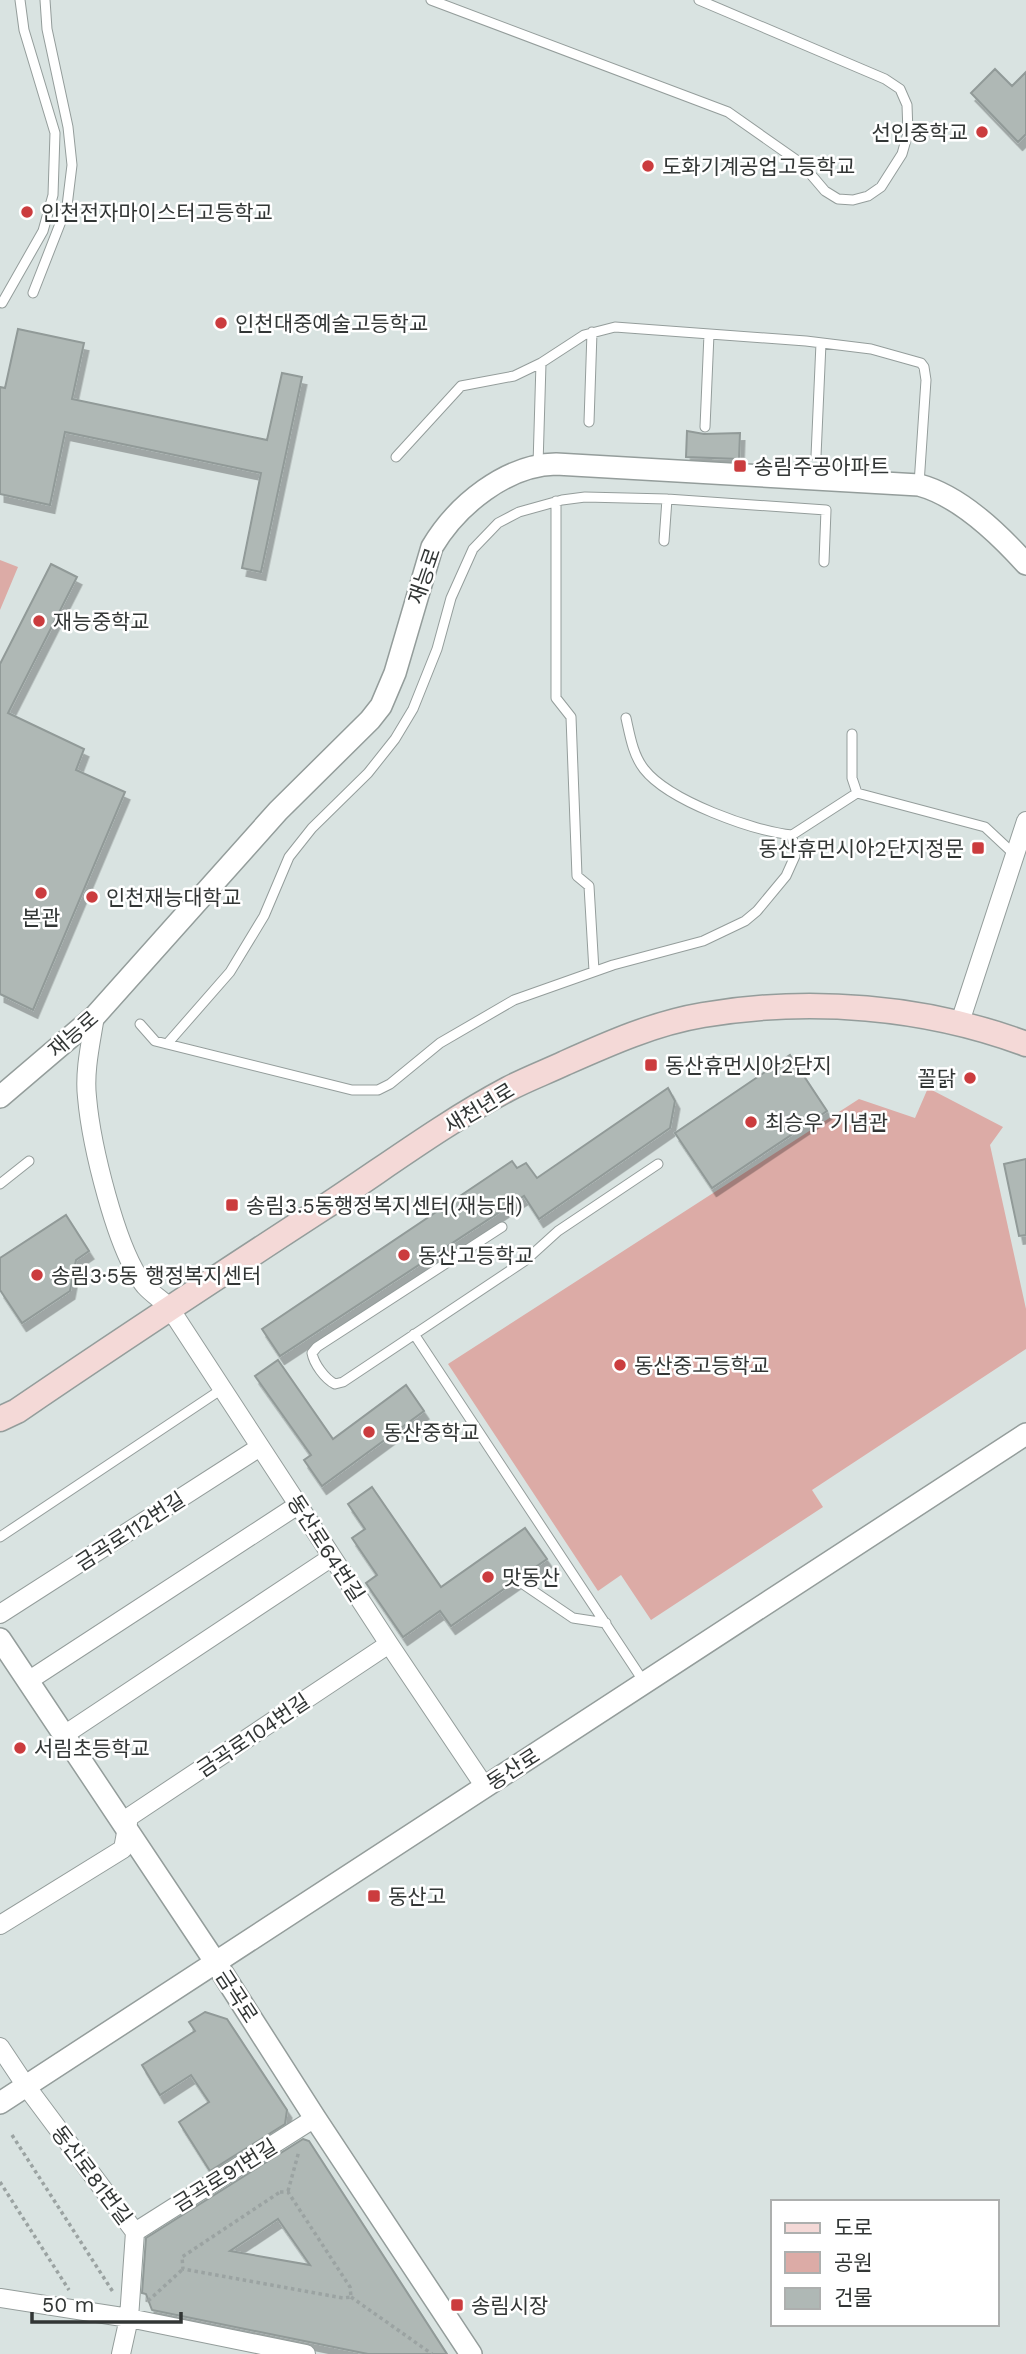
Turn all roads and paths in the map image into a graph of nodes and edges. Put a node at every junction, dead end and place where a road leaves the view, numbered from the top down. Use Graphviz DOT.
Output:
graph roads {
  1 [pos="20,0"];
  2 [pos="45,0"];
  3 [pos="431,0"];
  4 [pos="699,0"];
  5 [pos="33,293"];
  6 [pos="2,303"];
  7 [pos="592,332"];
  8 [pos="709,334"];
  9 [pos="821,342"];
  10 [pos="541,363"];
  11 [pos="589,422"];
  12 [pos="705,427"];
  13 [pos="816,456"];
  14 [pos="396,457"];
  15 [pos="538,465"];
  16 [pos="919,485"];
  17 [pos="667,499"];
  18 [pos="556,501"];
  19 [pos="664,541"];
  20 [pos="824,562"];
  21 [pos="1026,564"];
  22 [pos="626,718"];
  23 [pos="852,734"];
  24 [pos="857,793"];
  25 [pos="1026,821"];
  26 [pos="792,835"];
  27 [pos="1021,857"];
  28 [pos="594,971"];
  29 [pos="95,1017"];
  30 [pos="960,1022"];
  31 [pos="140,1024"];
  32 [pos="167,1044"];
  33 [pos="1026,1044"];
  34 [pos="0,1097"];
  35 [pos="29,1161"];
  36 [pos="658,1164"];
  37 [pos="0,1184"];
  38 [pos="502,1227"];
  39 [pos="169,1307"];
  40 [pos="414,1334"];
  41 [pos="222,1389"];
  42 [pos="0,1419"];
  43 [pos="1026,1434"];
  44 [pos="260,1447"];
  45 [pos="298,1505"];
  46 [pos="0,1537"];
  47 [pos="332,1557"];
  48 [pos="523,1584"];
  49 [pos="0,1614"];
  50 [pos="606,1623"];
  51 [pos="0,1639"];
  52 [pos="389,1644"];
  53 [pos="28,1681"];
  54 [pos="645,1683"];
  55 [pos="64,1735"];
  56 [pos="485,1787"];
  57 [pos="128,1832"];
  58 [pos="0,1925"];
  59 [pos="216,1963"];
  60 [pos="0,2047"];
  61 [pos="26,2086"];
  62 [pos="0,2103"];
  63 [pos="315,2118"];
  64 [pos="12,2135"];
  65 [pos="0,2182"];
  66 [pos="288,2192"];
  67 [pos="135,2232"];
  68 [pos="183,2269"];
  69 [pos="351,2297"];
  70 [pos="0,2298"];
  71 [pos="82,2311"];
  72 [pos="129,2318"];
  73 [pos="121,2354"];
  74 [pos="306,2354"];
  75 [pos="432,2354"];
  76 [pos="471,2354"];
  1 -- 6 [label="lane"];
  2 -- 5 [label="lane"];
  3 -- 4 [label="lane"];
  7 -- 8 [label="lane"];
  7 -- 10 [label="lane"];
  7 -- 11 [label="lane"];
  8 -- 9 [label="lane"];
  8 -- 12 [label="lane"];
  9 -- 13 [label="lane"];
  9 -- 16 [label="lane"];
  10 -- 14 [label="lane"];
  10 -- 15 [label="lane"];
  15 -- 16 [label="street, 재능로"];
  15 -- 29 [label="street, 재능로"];
  16 -- 21 [label="street, 재능로"];
  17 -- 18 [label="lane"];
  17 -- 19 [label="lane"];
  17 -- 20 [label="lane"];
  18 -- 28 [label="lane"];
  18 -- 32 [label="lane"];
  22 -- 26 [label="lane"];
  23 -- 24 [label="lane"];
  24 -- 26 [label="lane"];
  24 -- 27 [label="lane"];
  25 -- 27 [label="street"];
  26 -- 28 [label="lane"];
  27 -- 30 [label="street"];
  28 -- 32 [label="lane"];
  29 -- 34 [label="street, 재능로"];
  29 -- 39 [label="street, 동산로64번길"];
  30 -- 33 [label="main road, 새천년로"];
  30 -- 39 [label="main road, 새천년로"];
  31 -- 32 [label="lane"];
  35 -- 37 [label="lane"];
  36 -- 40 [label="lane"];
  38 -- 40 [label="lane"];
  39 -- 41 [label="street, 동산로64번길"];
  39 -- 42 [label="main road, 새천년로"];
  40 -- 50 [label="lane"];
  41 -- 44 [label="street, 동산로64번길"];
  41 -- 46 [label="lane"];
  43 -- 54 [label="street, 동산로"];
  44 -- 45 [label="street, 동산로64번길"];
  44 -- 49 [label="street, 금곡로112번길"];
  45 -- 47 [label="street, 동산로64번길"];
  45 -- 53 [label="street"];
  47 -- 52 [label="street, 동산로64번길"];
  47 -- 55 [label="street"];
  48 -- 50 [label="lane"];
  50 -- 54 [label="lane"];
  51 -- 53 [label="street, 금곡로"];
  52 -- 56 [label="street, 동산로64번길"];
  52 -- 57 [label="street, 금곡로104번길"];
  53 -- 55 [label="street, 금곡로"];
  54 -- 56 [label="street, 동산로"];
  55 -- 57 [label="street, 금곡로"];
  56 -- 59 [label="street, 동산로"];
  57 -- 58 [label="street, 금곡로104번길"];
  57 -- 59 [label="street, 금곡로"];
  59 -- 61 [label="street, 동산로"];
  59 -- 63 [label="street, 금곡로"];
  60 -- 61 [label="street, 동산로81번길"];
  61 -- 62 [label="street, 동산로"];
  61 -- 67 [label="street, 동산로81번길"];
  63 -- 66 [label="path"];
  63 -- 67 [label="street, 금곡로91번길"];
  63 -- 76 [label="street, 금곡로"];
  64 -- 72 [label="path"];
  65 -- 71 [label="path"];
  66 -- 68 [label="path"];
  66 -- 69 [label="path"];
  67 -- 72 [label="street, 동산로81번길"];
  68 -- 69 [label="path"];
  68 -- 72 [label="path"];
  69 -- 75 [label="path"];
  70 -- 71 [label="street"];
  71 -- 72 [label="street"];
  72 -- 73 [label="street, 동산로81번길"];
  72 -- 74 [label="street"];
}
